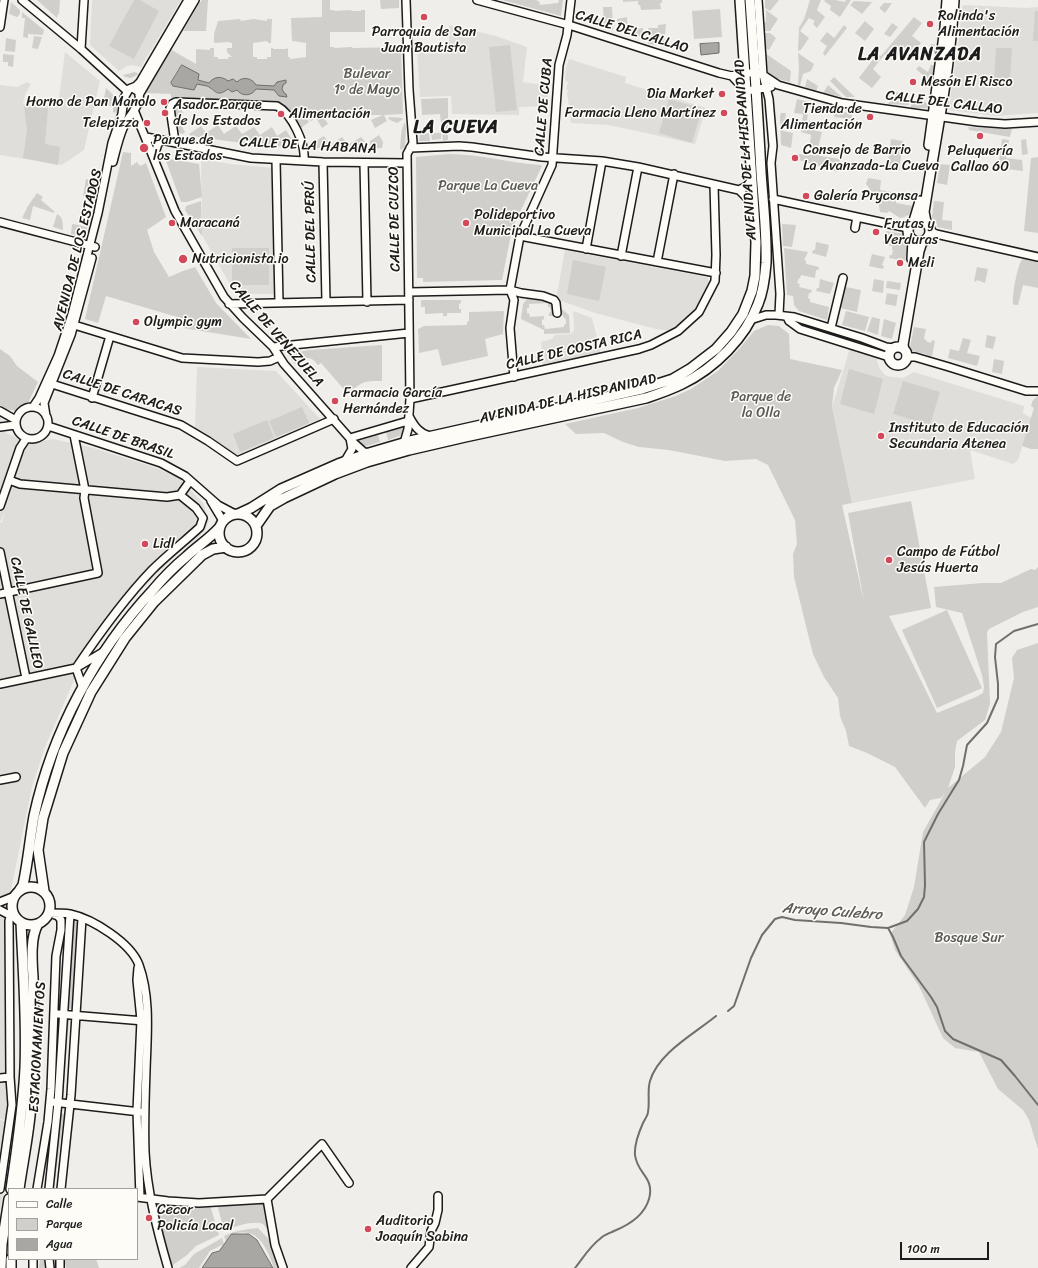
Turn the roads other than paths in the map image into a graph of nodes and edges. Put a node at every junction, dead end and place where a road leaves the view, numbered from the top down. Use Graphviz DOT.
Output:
graph roads {
  1 [pos="4,0"];
  2 [pos="22,0"];
  3 [pos="84,0"];
  4 [pos="188,0"];
  5 [pos="194,0"];
  6 [pos="406,0"];
  7 [pos="477,0"];
  8 [pos="570,0"];
  9 [pos="740,0"];
  10 [pos="750,0"];
  11 [pos="758,0"];
  12 [pos="947,0"];
  13 [pos="954,0"];
  14 [pos="569,25"];
  15 [pos="0,27"];
  16 [pos="81,49"];
  17 [pos="743,57"];
  18 [pos="744,73"];
  19 [pos="759,74"];
  20 [pos="732,76"];
  21 [pos="778,85"];
  22 [pos="766,88"];
  23 [pos="129,90"];
  24 [pos="756,90"];
  25 [pos="746,91"];
  26 [pos="139,95"];
  27 [pos="123,108"];
  28 [pos="133,112"];
  29 [pos="937,117"];
  30 [pos="1038,122"];
  31 [pos="146,138"];
  32 [pos="162,140"];
  33 [pos="175,142"];
  34 [pos="410,148"];
  35 [pos="154,156"];
  36 [pos="552,158"];
  37 [pos="276,160"];
  38 [pos="304,161"];
  39 [pos="602,161"];
  40 [pos="324,162"];
  41 [pos="364,163"];
  42 [pos="407,163"];
  43 [pos="638,167"];
  44 [pos="674,174"];
  45 [pos="752,179"];
  46 [pos="714,185"];
  47 [pos="739,190"];
  48 [pos="773,199"];
  49 [pos="753,204"];
  50 [pos="857,217"];
  51 [pos="0,222"];
  52 [pos="911,225"];
  53 [pos="928,226"];
  54 [pos="855,228"];
  55 [pos="520,236"];
  56 [pos="918,241"];
  57 [pos="92,246"];
  58 [pos="586,249"];
  59 [pos="622,256"];
  60 [pos="1038,257"];
  61 [pos="657,262"];
  62 [pos="716,273"];
  63 [pos="843,278"];
  64 [pos="510,290"];
  65 [pos="409,296"];
  66 [pos="326,302"];
  67 [pos="367,302"];
  68 [pos="279,303"];
  69 [pos="229,304"];
  70 [pos="557,313"];
  71 [pos="783,316"];
  72 [pos="750,320"];
  73 [pos="72,324"];
  74 [pos="831,328"];
  75 [pos="409,333"];
  76 [pos="110,336"];
  77 [pos="273,347"];
  78 [pos="900,350"];
  79 [pos="279,357"];
  80 [pos="889,357"];
  81 [pos="514,377"];
  82 [pos="52,384"];
  83 [pos="1034,392"];
  84 [pos="92,398"];
  85 [pos="410,399"];
  86 [pos="33,407"];
  87 [pos="0,411"];
  88 [pos="46,416"];
  89 [pos="409,418"];
  90 [pos="334,419"];
  91 [pos="15,422"];
  92 [pos="48,426"];
  93 [pos="0,427"];
  94 [pos="74,435"];
  95 [pos="430,436"];
  96 [pos="350,438"];
  97 [pos="26,439"];
  98 [pos="404,443"];
  99 [pos="369,453"];
  100 [pos="345,461"];
  101 [pos="9,480"];
  102 [pos="190,481"];
  103 [pos="84,490"];
  104 [pos="206,494"];
  105 [pos="180,495"];
  106 [pos="0,506"];
  107 [pos="236,514"];
  108 [pos="221,525"];
  109 [pos="256,526"];
  110 [pos="226,548"];
  111 [pos="0,552"];
  112 [pos="4,594"];
  113 [pos="103,652"];
  114 [pos="76,668"];
  115 [pos="26,678"];
  116 [pos="0,684"];
  117 [pos="82,688"];
  118 [pos="16,777"];
  119 [pos="0,780"];
  120 [pos="44,891"];
  121 [pos="17,893"];
  122 [pos="0,902"];
  123 [pos="0,910"];
  124 [pos="49,913"];
  125 [pos="70,914"];
  126 [pos="14,917"];
  127 [pos="82,918"];
  128 [pos="38,924"];
  129 [pos="54,1013"];
  130 [pos="63,1014"];
  131 [pos="76,1015"];
  132 [pos="144,1021"];
  133 [pos="10,1077"];
  134 [pos="0,1078"];
  135 [pos="54,1102"];
  136 [pos="70,1104"];
  137 [pos="137,1111"];
  138 [pos="144,1112"];
  139 [pos="2,1166"];
  140 [pos="349,1182"];
  141 [pos="11,1188"];
  142 [pos="19,1188"];
  143 [pos="37,1188"];
  144 [pos="48,1188"];
  145 [pos="61,1188"];
  146 [pos="138,1188"];
  147 [pos="0,1189"];
  148 [pos="438,1196"];
  149 [pos="138,1197"];
  150 [pos="151,1199"];
  151 [pos="267,1199"];
  152 [pos="8,1205"];
  153 [pos="1,1263"];
  154 [pos="168,1268"];
  155 [pos="283,1268"];
  156 [pos="411,1268"];
  1 -- 15 [label="street"];
  2 -- 16 [label="street"];
  3 -- 16 [label="street"];
  4 -- 23 [label="street"];
  5 -- 26 [label="street"];
  6 -- 34 [label="street, CALLE DE CUZCO"];
  7 -- 14 [label="street, CALLE DEL CALLAO"];
  8 -- 14 [label="street, CALLE DE CUBA"];
  9 -- 17 [label="main road, AVENIDA DE LA HISPANIDAD"];
  10 -- 19 [label="main road, AVENIDA DE LA HISPANIDAD"];
  11 -- 19 [label="street, AVENIDA DE LA HISPANIDAD"];
  12 -- 29 [label="main road"];
  13 -- 29 [label="main road"];
  14 -- 20 [label="street, CALLE DEL CALLAO"];
  14 -- 36 [label="street, CALLE DE CUBA"];
  16 -- 23 [label="street"];
  17 -- 18 [label="main road, AVENIDA DE LA HISPANIDAD"];
  17 -- 20 [label="street"];
  18 -- 19 [label="street"];
  18 -- 20 [label="street"];
  18 -- 25 [label="main road, AVENIDA DE LA HISPANIDAD"];
  19 -- 21 [label="street, CALLE DEL CALLAO"];
  19 -- 22 [label="street, AVENIDA DE LA HISPANIDAD"];
  19 -- 24 [label="main road, AVENIDA DE LA HISPANIDAD"];
  20 -- 25 [label="street, CALLE DEL CALLAO"];
  21 -- 22 [label="street, CALLE DEL CALLAO"];
  21 -- 29 [label="street, CALLE DEL CALLAO"];
  22 -- 24 [label="street, CALLE DEL CALLAO"];
  22 -- 48 [label="street, AVENIDA DE LA HISPANIDAD"];
  23 -- 26 [label="street"];
  23 -- 27 [label="street, AVENIDA DE LOS ESTADOS"];
  24 -- 25 [label="street, CALLE DEL CALLAO"];
  24 -- 72 [label="main road, AVENIDA DE LA HISPANIDAD"];
  25 -- 45 [label="main road, AVENIDA DE LA HISPANIDAD"];
  26 -- 28 [label="street, AVENIDA DE LOS ESTADOS"];
  27 -- 28 [label="street"];
  27 -- 57 [label="street, AVENIDA DE LOS ESTADOS"];
  28 -- 31 [label="street, CALLE DE VENEZUELA"];
  28 -- 57 [label="street, AVENIDA DE LOS ESTADOS"];
  29 -- 30 [label="street, CALLE DEL CALLAO"];
  29 -- 52 [label="main road"];
  29 -- 53 [label="main road"];
  31 -- 32 [label="street, CALLE DE LA HABANA"];
  31 -- 35 [label="street, CALLE DE VENEZUELA"];
  32 -- 33 [label="street, CALLE DE LA HABANA"];
  32 -- 35 [label="street"];
  33 -- 37 [label="street, CALLE DE LA HABANA"];
  33 -- 38 [label="street"];
  34 -- 36 [label="street"];
  34 -- 42 [label="street, CALLE DE CUZCO"];
  35 -- 69 [label="street, CALLE DE VENEZUELA"];
  36 -- 39 [label="street"];
  36 -- 55 [label="street, CALLE DE CUBA"];
  37 -- 38 [label="street, CALLE DE LA HABANA"];
  37 -- 68 [label="street"];
  38 -- 40 [label="street, CALLE DE LA HABANA"];
  39 -- 43 [label="street"];
  39 -- 58 [label="street"];
  40 -- 41 [label="street, CALLE DE LA HABANA"];
  40 -- 66 [label="street, CALLE DEL PERÚ"];
  41 -- 42 [label="street, CALLE DE LA HABANA"];
  41 -- 67 [label="street"];
  42 -- 65 [label="street, CALLE DE CUZCO"];
  43 -- 44 [label="street"];
  43 -- 59 [label="street"];
  44 -- 46 [label="street"];
  44 -- 61 [label="street"];
  45 -- 47 [label="street"];
  45 -- 49 [label="main road, AVENIDA DE LA HISPANIDAD"];
  46 -- 47 [label="street"];
  46 -- 62 [label="street, CALLE DE COSTA RICA"];
  47 -- 49 [label="street"];
  48 -- 50 [label="street"];
  48 -- 71 [label="street, AVENIDA DE LA HISPANIDAD"];
  49 -- 95 [label="main road, AVENIDA DE LA HISPANIDAD"];
  50 -- 52 [label="street"];
  50 -- 54 [label="street"];
  51 -- 57 [label="street"];
  52 -- 53 [label="main road"];
  52 -- 56 [label="main road"];
  53 -- 56 [label="main road"];
  53 -- 60 [label="street"];
  55 -- 58 [label="street"];
  55 -- 64 [label="street, CALLE DE CUBA"];
  56 -- 78 [label="main road"];
  57 -- 73 [label="street, AVENIDA DE LOS ESTADOS"];
  58 -- 59 [label="street"];
  59 -- 61 [label="street"];
  61 -- 62 [label="street"];
  62 -- 81 [label="street, CALLE DE COSTA RICA"];
  63 -- 74 [label="street"];
  64 -- 65 [label="street"];
  64 -- 70 [label="street"];
  64 -- 81 [label="street, CALLE DE CUBA"];
  65 -- 67 [label="street"];
  65 -- 75 [label="street, CALLE DE CUZCO"];
  66 -- 67 [label="street"];
  66 -- 68 [label="street"];
  68 -- 69 [label="street"];
  69 -- 77 [label="street, CALLE DE VENEZUELA"];
  71 -- 72 [label="street"];
  71 -- 74 [label="street"];
  71 -- 80 [label="street"];
  72 -- 109 [label="main road, AVENIDA DE LA HISPANIDAD"];
  73 -- 76 [label="street"];
  73 -- 82 [label="street, AVENIDA DE LOS ESTADOS"];
  73 -- 86 [label="street, AVENIDA DE LOS ESTADOS"];
  74 -- 78 [label="street"];
  75 -- 77 [label="street"];
  75 -- 85 [label="street, CALLE DE CUZCO"];
  76 -- 79 [label="street"];
  76 -- 84 [label="street"];
  77 -- 79 [label="street, CALLE DE VENEZUELA"];
  78 -- 80 [label="main road"];
  78 -- 80 [label="main road"];
  78 -- 83 [label="street"];
  79 -- 90 [label="street, CALLE DE VENEZUELA"];
  81 -- 85 [label="street, CALLE DE COSTA RICA"];
  82 -- 84 [label="street, CALLE DE CARACAS"];
  82 -- 88 [label="street, AVENIDA DE LOS ESTADOS"];
  84 -- 90 [label="street, CALLE DE CARACAS"];
  85 -- 89 [label="street, CALLE DE CUZCO"];
  86 -- 88 [label="street"];
  86 -- 91 [label="street"];
  87 -- 91 [label="street"];
  88 -- 92 [label="street"];
  89 -- 95 [label="street"];
  89 -- 96 [label="street"];
  89 -- 98 [label="street, CALLE DE CUZCO"];
  90 -- 96 [label="street, CALLE DE VENEZUELA"];
  91 -- 93 [label="street"];
  91 -- 97 [label="street"];
  92 -- 94 [label="street, CALLE DE BRASIL"];
  92 -- 97 [label="street"];
  94 -- 102 [label="street, CALLE DE BRASIL"];
  94 -- 103 [label="street"];
  95 -- 98 [label="main road, AVENIDA DE LA HISPANIDAD"];
  96 -- 99 [label="street, CALLE DE VENEZUELA"];
  96 -- 100 [label="street"];
  97 -- 101 [label="street"];
  98 -- 99 [label="main road, AVENIDA DE LA HISPANIDAD"];
  99 -- 100 [label="main road, AVENIDA DE LA HISPANIDAD"];
  100 -- 107 [label="main road, AVENIDA DE LA HISPANIDAD"];
  101 -- 103 [label="street"];
  101 -- 106 [label="street"];
  102 -- 104 [label="street, CALLE DE BRASIL"];
  102 -- 105 [label="street"];
  103 -- 105 [label="street"];
  103 -- 112 [label="street"];
  104 -- 107 [label="street, CALLE DE BRASIL"];
  104 -- 108 [label="street, CALLE DE BRASIL"];
  105 -- 114 [label="street"];
  107 -- 108 [label="main road"];
  107 -- 109 [label="main road"];
  108 -- 110 [label="main road"];
  108 -- 113 [label="main road"];
  109 -- 110 [label="main road"];
  110 -- 120 [label="main road"];
  111 -- 112 [label="street, CALLE DE GALILEO"];
  112 -- 115 [label="street, CALLE DE GALILEO"];
  113 -- 114 [label="street"];
  113 -- 117 [label="main road"];
  114 -- 115 [label="street"];
  114 -- 117 [label="street"];
  115 -- 116 [label="street"];
  117 -- 121 [label="main road"];
  118 -- 119 [label="street"];
  120 -- 121 [label="main road"];
  120 -- 124 [label="main road"];
  121 -- 122 [label="street"];
  121 -- 126 [label="main road"];
  123 -- 126 [label="street"];
  124 -- 125 [label="street"];
  124 -- 128 [label="main road"];
  124 -- 129 [label="street, ESTACIONAMIENTOS"];
  125 -- 127 [label="street"];
  125 -- 130 [label="street"];
  126 -- 128 [label="main road"];
  126 -- 133 [label="street"];
  126 -- 141 [label="main road"];
  127 -- 131 [label="street"];
  127 -- 132 [label="street"];
  128 -- 142 [label="main road"];
  129 -- 130 [label="street"];
  129 -- 135 [label="street, ESTACIONAMIENTOS"];
  130 -- 131 [label="street"];
  130 -- 135 [label="street"];
  131 -- 132 [label="street"];
  131 -- 136 [label="street"];
  132 -- 137 [label="street"];
  132 -- 138 [label="street"];
  133 -- 134 [label="street"];
  133 -- 139 [label="street"];
  135 -- 136 [label="street"];
  135 -- 143 [label="street, ESTACIONAMIENTOS"];
  135 -- 144 [label="street"];
  136 -- 137 [label="street"];
  136 -- 145 [label="street"];
  137 -- 138 [label="street"];
  137 -- 146 [label="street"];
  138 -- 150 [label="street"];
  139 -- 147 [label="street"];
  140 -- 151 [label="street"];
  148 -- 156 [label="street"];
  149 -- 150 [label="street"];
  150 -- 151 [label="street"];
  150 -- 154 [label="street"];
  151 -- 155 [label="street"];
  152 -- 153 [label="main road"];
}
